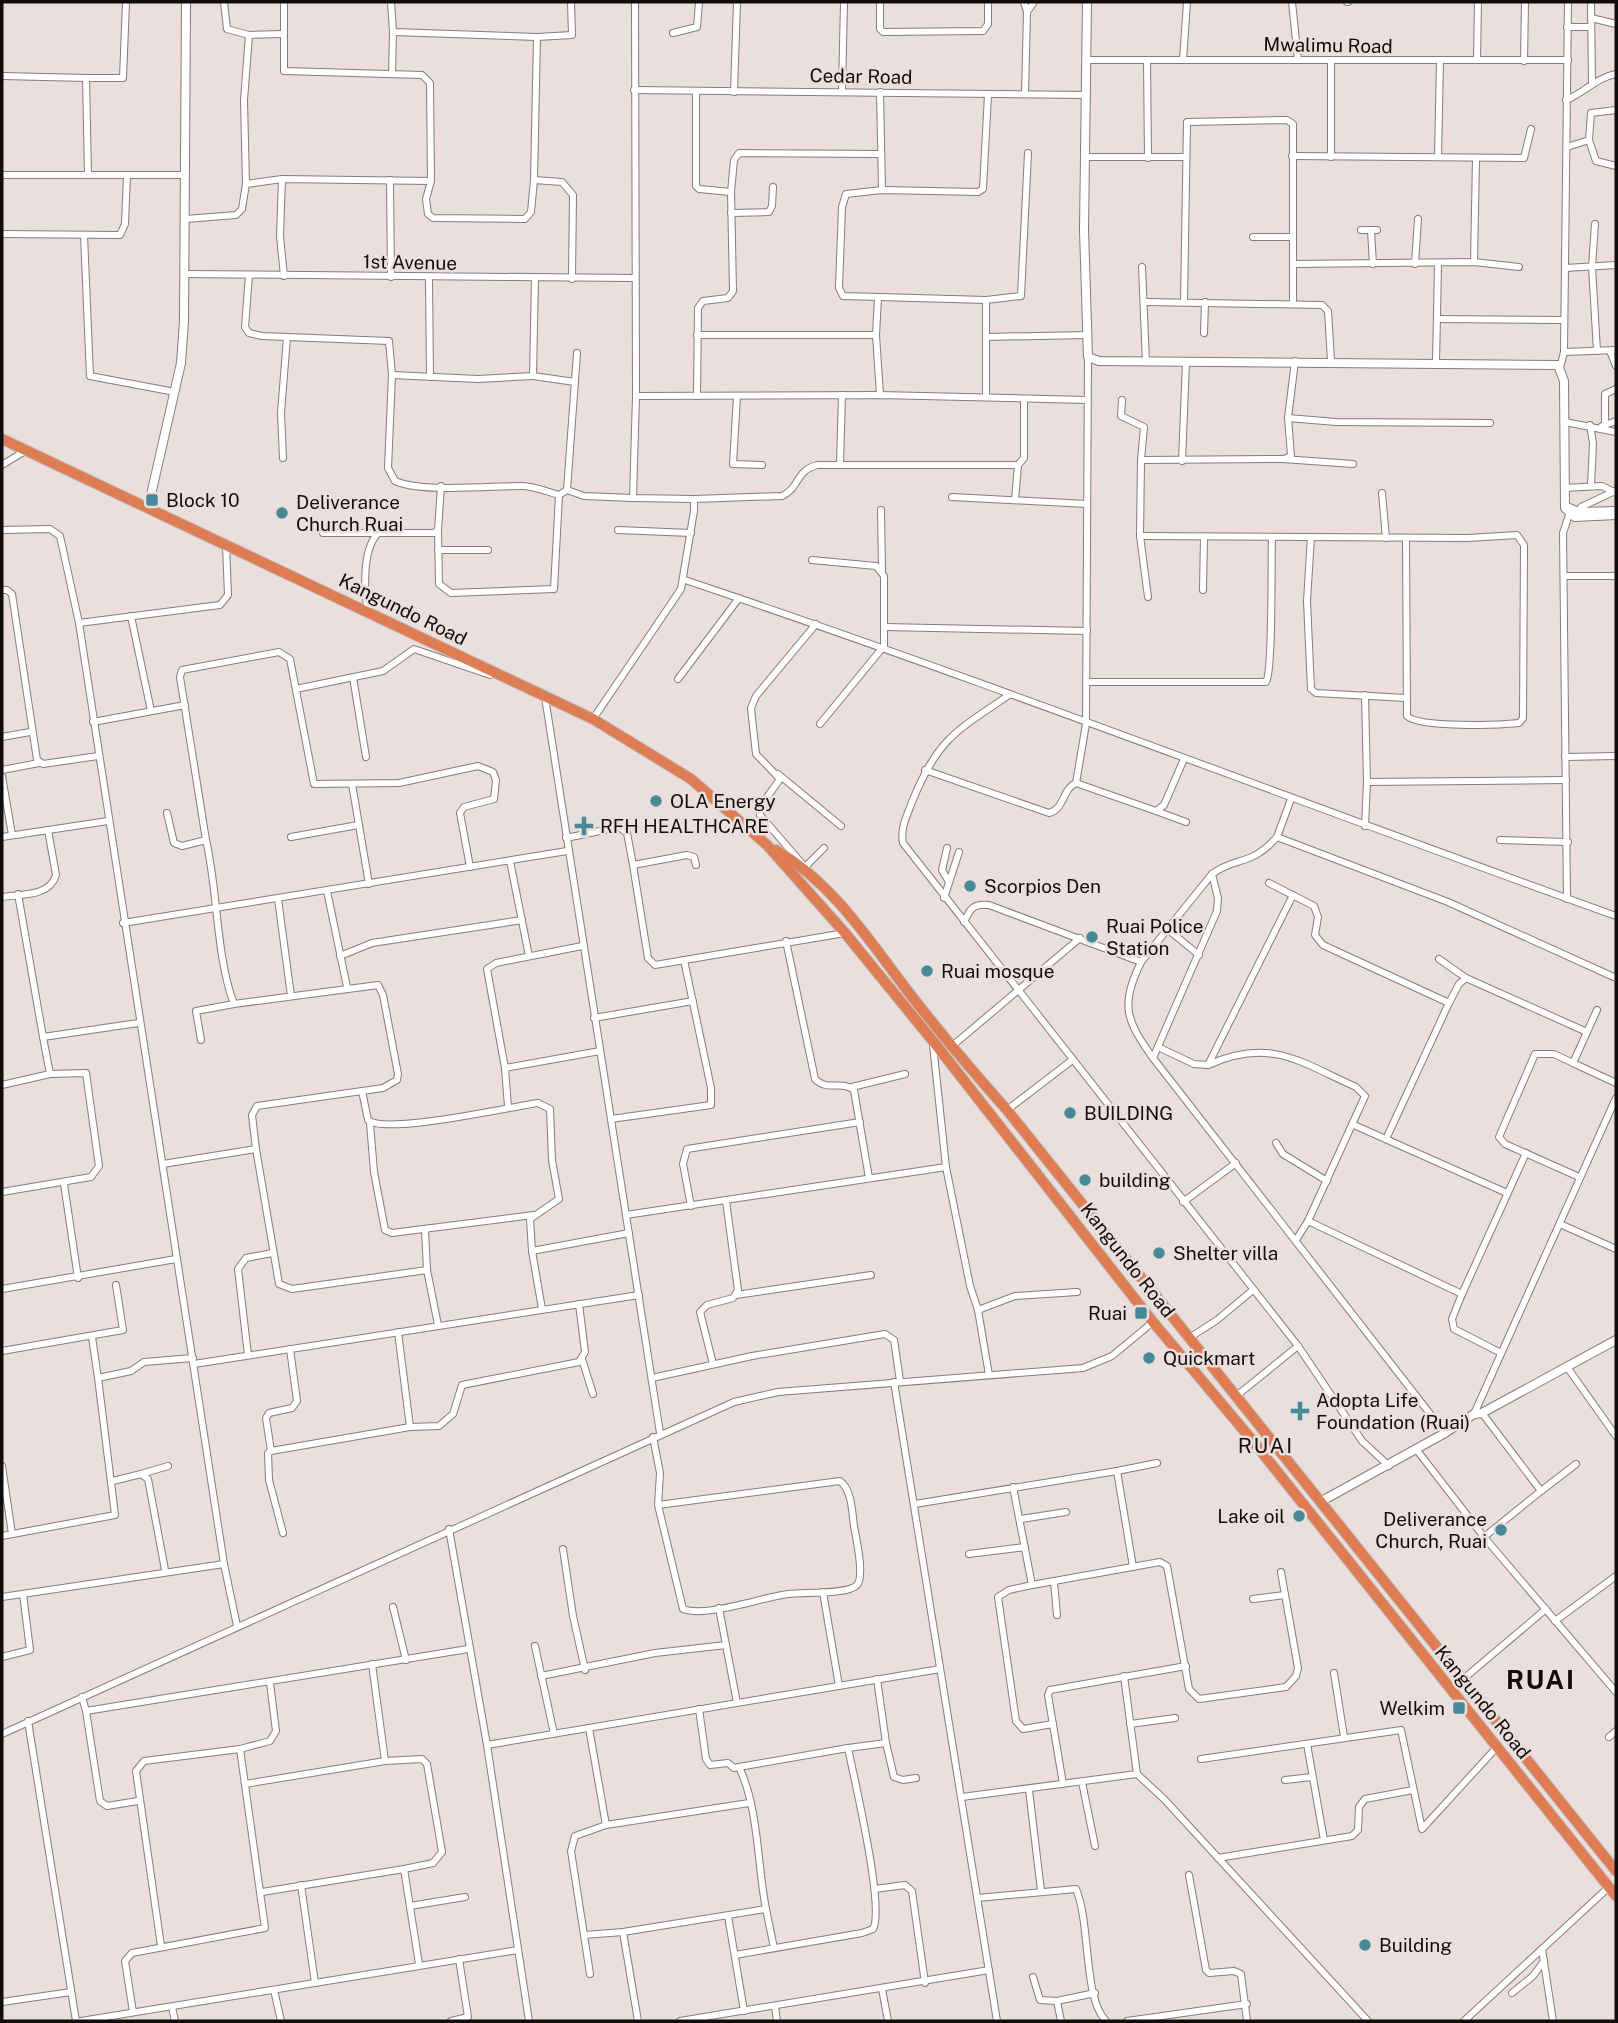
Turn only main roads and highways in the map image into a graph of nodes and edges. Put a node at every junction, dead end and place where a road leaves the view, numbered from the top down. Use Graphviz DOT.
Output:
graph roads {
  1 [pos="2,439"];
  2 [pos="767,845"];
  3 [pos="833,895"];
  4 [pos="822,907"];
  5 [pos="1188,1337"];
  6 [pos="1173,1346"];
  7 [pos="1616,1871"];
  8 [pos="1613,1891"];
  1 -- 2 [label="highway, Kangundo Road"];
  2 -- 3 [label="highway, Kangundo Road"];
  2 -- 4 [label="highway, Kangundo Road"];
  3 -- 4 [label="highway"];
  3 -- 5 [label="highway, Kangundo Road"];
  4 -- 6 [label="highway, Kangundo Road"];
  5 -- 6 [label="highway"];
  5 -- 7 [label="highway, Kangundo Road"];
  6 -- 8 [label="highway, Kangundo Road"];
}
